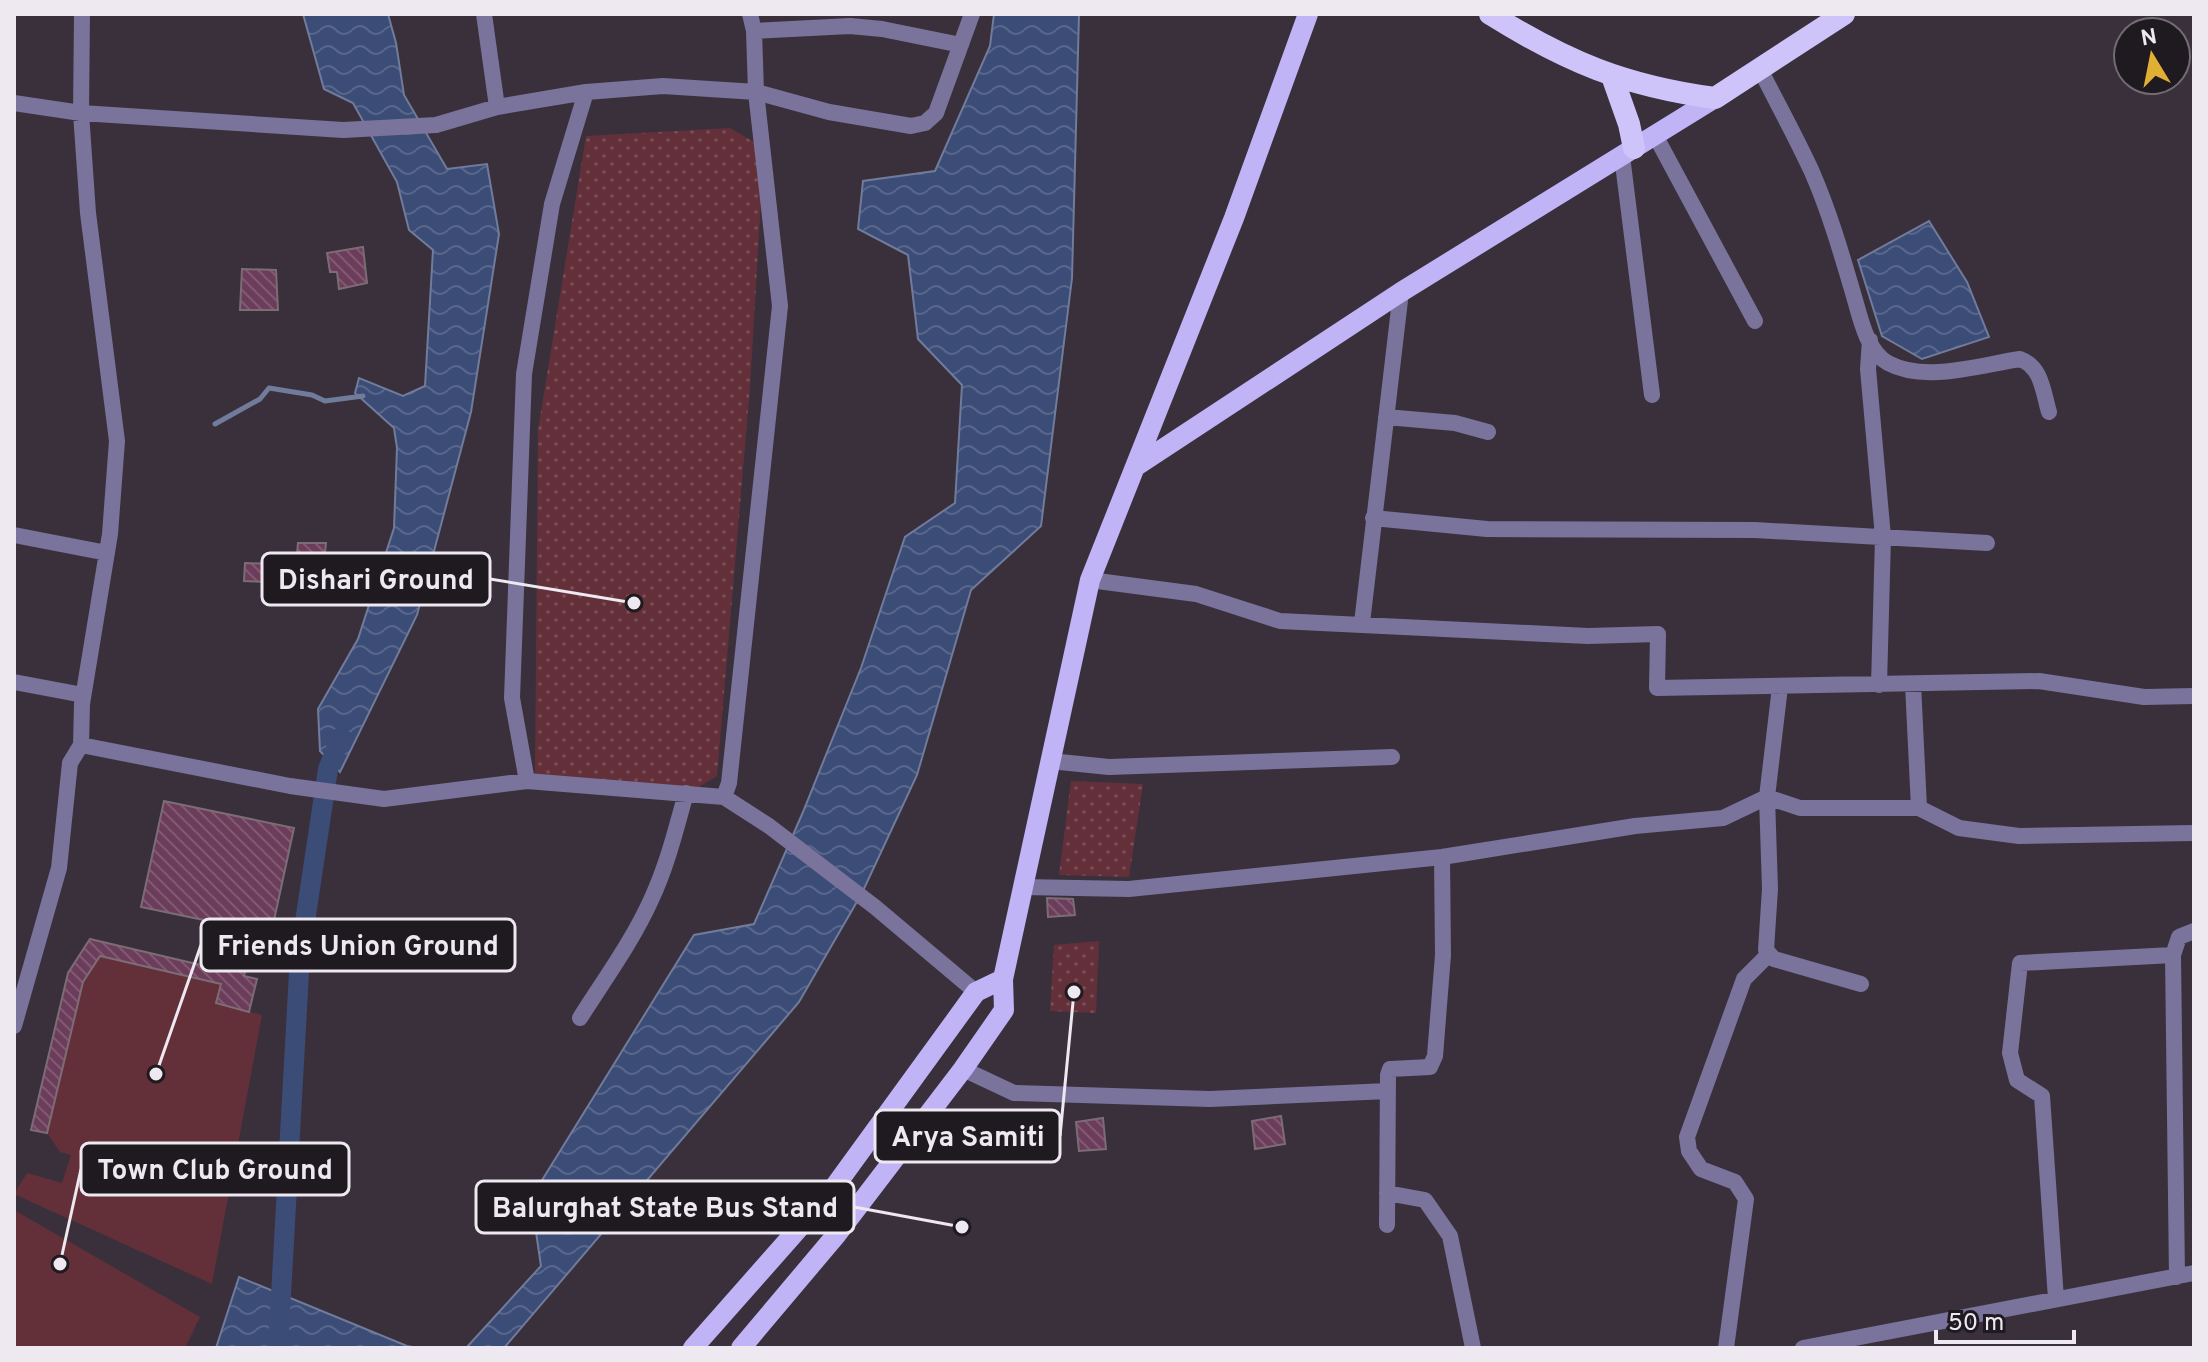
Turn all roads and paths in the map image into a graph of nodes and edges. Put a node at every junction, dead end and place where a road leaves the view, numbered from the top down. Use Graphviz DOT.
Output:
graph roads {
  1 [pos="82,14"];
  2 [pos="484,14"];
  3 [pos="972,14"];
  4 [pos="1308,14"];
  5 [pos="1490,14"];
  6 [pos="1842,15"];
  7 [pos="752,22"];
  8 [pos="961,45"];
  9 [pos="1760,69"];
  10 [pos="1612,76"];
  11 [pos="586,92"];
  12 [pos="756,92"];
  13 [pos="1715,98"];
  14 [pos="14,103"];
  15 [pos="497,107"];
  16 [pos="81,113"];
  17 [pos="1655,135"];
  18 [pos="1628,152"];
  19 [pos="1401,292"];
  20 [pos="1755,321"];
  21 [pos="1870,340"];
  22 [pos="1652,395"];
  23 [pos="2049,412"];
  24 [pos="1386,417"];
  25 [pos="1488,432"];
  26 [pos="1135,467"];
  27 [pos="1373,518"];
  28 [pos="14,535"];
  29 [pos="1883,537"];
  30 [pos="1987,543"];
  31 [pos="107,553"];
  32 [pos="1090,580"];
  33 [pos="1362,623"];
  34 [pos="14,682"];
  35 [pos="1913,684"];
  36 [pos="1879,685"];
  37 [pos="1780,687"];
  38 [pos="83,695"];
  39 [pos="2194,696"];
  40 [pos="81,745"];
  41 [pos="1392,757"];
  42 [pos="1050,761"];
  43 [pos="527,781"];
  44 [pos="686,793"];
  45 [pos="724,797"];
  46 [pos="1767,797"];
  47 [pos="1919,808"];
  48 [pos="2194,833"];
  49 [pos="1442,857"];
  50 [pos="1023,887"];
  51 [pos="2194,931"];
  52 [pos="1768,955"];
  53 [pos="2173,955"];
  54 [pos="1003,979"];
  55 [pos="1861,984"];
  56 [pos="976,992"];
  57 [pos="580,1018"];
  58 [pos="14,1026"];
  59 [pos="963,1069"];
  60 [pos="1388,1091"];
  61 [pos="1387,1193"];
  62 [pos="1387,1225"];
  63 [pos="2186,1275"];
  64 [pos="2056,1299"];
  65 [pos="693,1348"];
  66 [pos="741,1348"];
  67 [pos="1473,1348"];
  68 [pos="1726,1348"];
  69 [pos="1803,1348"];
  1 -- 16 [label="street"];
  2 -- 15 [label="street"];
  3 -- 8 [label="street"];
  4 -- 26 [label="main road"];
  5 -- 10 [label="highway"];
  6 -- 9 [label="highway"];
  7 -- 8 [label="street"];
  7 -- 12 [label="street"];
  8 -- 12 [label="street"];
  9 -- 13 [label="highway"];
  9 -- 21 [label="street"];
  10 -- 13 [label="highway"];
  10 -- 18 [label="highway"];
  11 -- 12 [label="street"];
  11 -- 15 [label="street"];
  11 -- 43 [label="street"];
  12 -- 45 [label="street"];
  13 -- 17 [label="main road"];
  14 -- 16 [label="street"];
  15 -- 16 [label="street"];
  16 -- 31 [label="street"];
  17 -- 18 [label="main road"];
  17 -- 20 [label="street"];
  18 -- 19 [label="main road"];
  18 -- 22 [label="street"];
  19 -- 24 [label="street"];
  19 -- 26 [label="main road"];
  21 -- 23 [label="street"];
  21 -- 29 [label="street"];
  24 -- 25 [label="street"];
  24 -- 27 [label="street"];
  26 -- 32 [label="main road"];
  27 -- 29 [label="street"];
  27 -- 33 [label="street"];
  28 -- 31 [label="street"];
  29 -- 30 [label="street"];
  29 -- 36 [label="street"];
  31 -- 38 [label="street"];
  32 -- 33 [label="street"];
  32 -- 42 [label="main road"];
  33 -- 37 [label="street"];
  34 -- 38 [label="street"];
  35 -- 36 [label="street"];
  35 -- 39 [label="street"];
  35 -- 47 [label="street"];
  36 -- 37 [label="street"];
  37 -- 46 [label="street"];
  38 -- 40 [label="street"];
  40 -- 43 [label="street"];
  40 -- 58 [label="street"];
  41 -- 42 [label="street"];
  42 -- 50 [label="main road"];
  43 -- 44 [label="street"];
  44 -- 45 [label="street"];
  44 -- 57 [label="street"];
  45 -- 56 [label="street"];
  46 -- 47 [label="street"];
  46 -- 49 [label="street"];
  46 -- 52 [label="street"];
  47 -- 48 [label="street"];
  49 -- 50 [label="street"];
  49 -- 60 [label="street"];
  50 -- 54 [label="main road"];
  51 -- 53 [label="street"];
  52 -- 55 [label="street"];
  52 -- 68 [label="street"];
  53 -- 63 [label="street"];
  53 -- 64 [label="street"];
  54 -- 56 [label="main road"];
  54 -- 59 [label="main road"];
  56 -- 65 [label="main road"];
  59 -- 60 [label="street"];
  59 -- 66 [label="main road"];
  60 -- 61 [label="street"];
  61 -- 62 [label="street"];
  61 -- 67 [label="street"];
  63 -- 64 [label="street"];
  64 -- 69 [label="street"];
}
